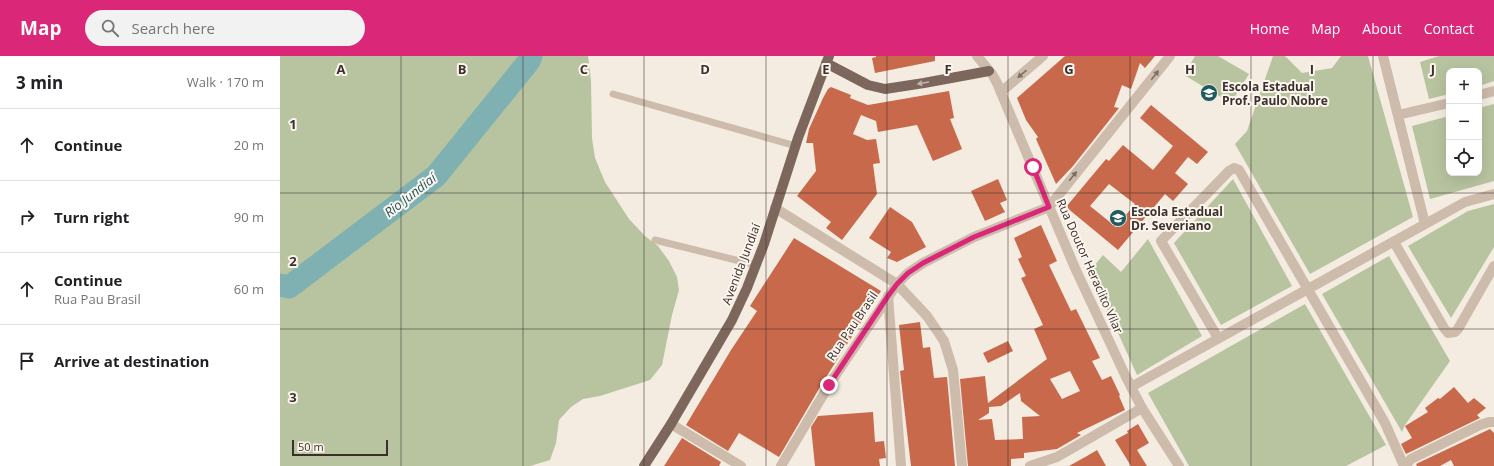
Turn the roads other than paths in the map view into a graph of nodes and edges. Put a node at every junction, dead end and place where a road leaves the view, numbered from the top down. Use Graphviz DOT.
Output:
graph roads {
  1 [pos="976,56"];
  2 [pos="1043,56"];
  3 [pos="1170,56"];
  4 [pos="1383,56"];
  5 [pos="828,60"];
  6 [pos="989,71"];
  7 [pos="1494,91"];
  8 [pos="1001,92"];
  9 [pos="613,94"];
  10 [pos="1482,94"];
  11 [pos="1446,104"];
  12 [pos="1398,115"];
  13 [pos="796,146"];
  14 [pos="1494,194"];
  15 [pos="1049,207"];
  16 [pos="775,208"];
  17 [pos="1425,224"];
  18 [pos="655,240"];
  19 [pos="1394,242"];
  20 [pos="756,265"];
  21 [pos="1494,266"];
  22 [pos="897,284"];
  23 [pos="1308,289"];
  24 [pos="888,296"];
  25 [pos="1218,338"];
  26 [pos="1131,386"];
  27 [pos="1142,408"];
  28 [pos="1494,422"];
  29 [pos="671,424"];
  30 [pos="787,461"];
  31 [pos="1059,462"];
  32 [pos="644,466"];
  33 [pos="740,466"];
  34 [pos="782,466"];
  35 [pos="901,466"];
  36 [pos="962,466"];
  37 [pos="1030,466"];
  38 [pos="1179,466"];
  39 [pos="1405,466"];
  1 -- 6 [label="street, Rua Doutor Heraclito Vilar"];
  2 -- 8 [label="street, one-way"];
  15 -- 3 [label="street, one-way"];
  4 -- 12 [label="street"];
  6 -- 5 [label="main road, one-way"];
  5 -- 13 [label="main road, Avenida Jundiaí"];
  6 -- 8 [label="street, Rua Doutor Heraclito Vilar"];
  7 -- 10 [label="street"];
  8 -- 15 [label="street, Rua Doutor Heraclito Vilar"];
  9 -- 13 [label="lane"];
  11 -- 12 [label="street"];
  12 -- 17 [label="street"];
  13 -- 16 [label="main road, Avenida Jundiaí"];
  14 -- 17 [label="street"];
  15 -- 22 [label="street, Rua Pau Brasil"];
  15 -- 26 [label="street, Rua Doutor Heraclito Vilar"];
  16 -- 20 [label="main road, Avenida Jundiaí"];
  16 -- 22 [label="street"];
  17 -- 19 [label="street"];
  18 -- 20 [label="lane"];
  19 -- 21 [label="street"];
  19 -- 23 [label="street"];
  20 -- 29 [label="main road, Avenida Jundiaí"];
  22 -- 24 [label="street, Rua Pau Brasil"];
  22 -- 36 [label="street"];
  23 -- 25 [label="street"];
  23 -- 25 [label="street"];
  23 -- 39 [label="street"];
  24 -- 30 [label="street, Rua Pau Brasil"];
  24 -- 35 [label="street"];
  25 -- 26 [label="street"];
  26 -- 27 [label="street, Rua Doutor Heraclito Vilar"];
  27 -- 31 [label="street"];
  27 -- 38 [label="street, Rua Doutor Heraclito Vilar"];
  28 -- 39 [label="street"];
  29 -- 32 [label="main road, Avenida Jundiaí"];
  29 -- 33 [label="street"];
  30 -- 34 [label="street, Rua Pau Brasil"];
  31 -- 37 [label="street"];
}
